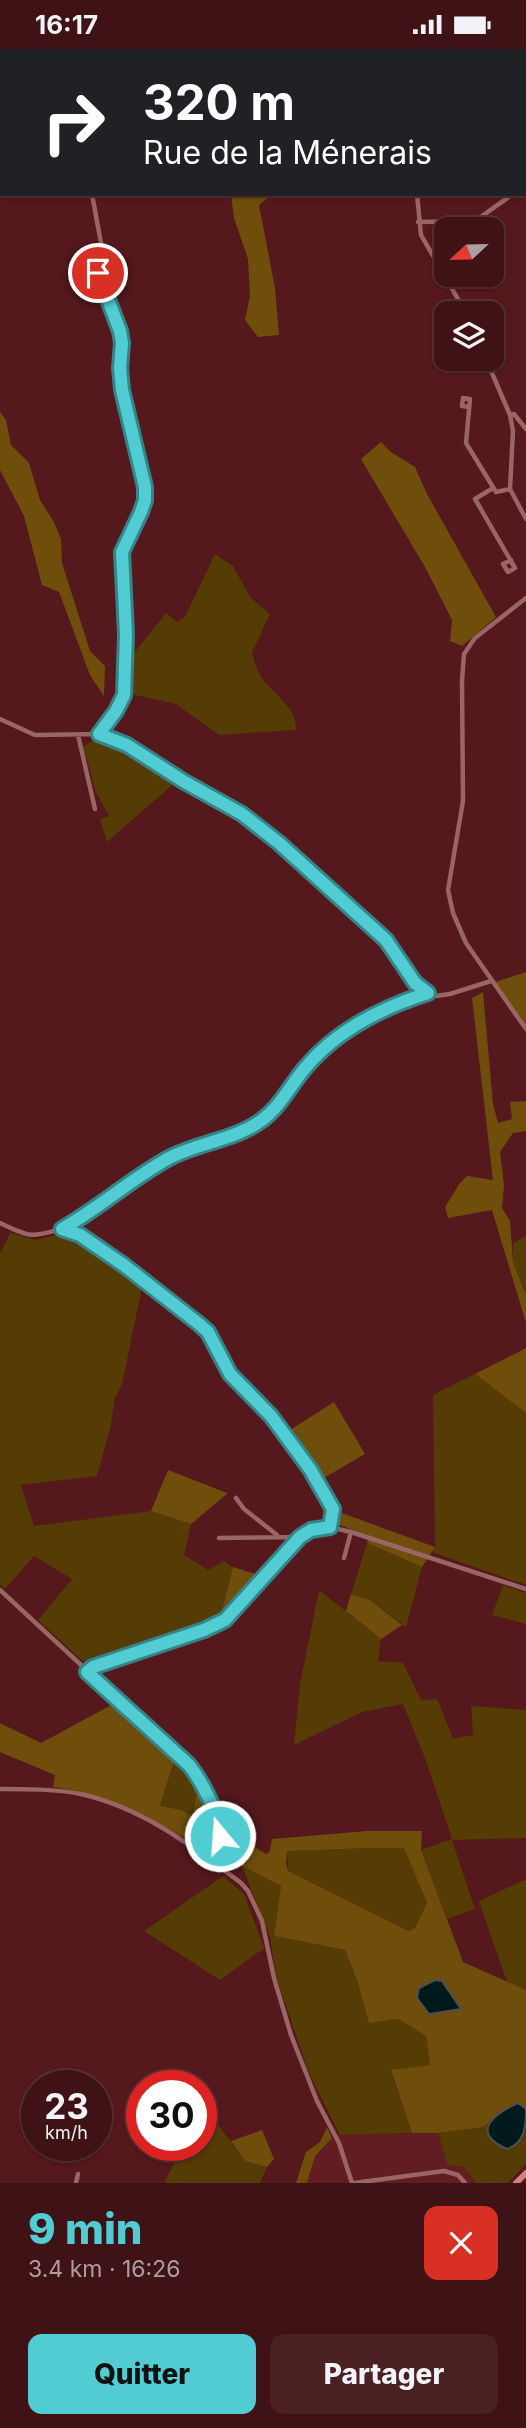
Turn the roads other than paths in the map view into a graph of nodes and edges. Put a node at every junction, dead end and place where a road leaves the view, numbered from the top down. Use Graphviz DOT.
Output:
graph roads {
  1 [pos="92,196"];
  2 [pos="417,196"];
  3 [pos="510,196"];
  4 [pos="418,222"];
  5 [pos="459,301"];
  6 [pos="491,371"];
  7 [pos="469,407"];
  8 [pos="510,415"];
  9 [pos="526,429"];
  10 [pos="493,488"];
  11 [pos="510,489"];
  12 [pos="526,519"];
  13 [pos="511,560"];
  14 [pos="526,598"];
  15 [pos="0,719"];
  16 [pos="99,734"];
  17 [pos="78,735"];
  18 [pos="95,809"];
  19 [pos="491,981"];
  20 [pos="428,993"];
  21 [pos="526,1029"];
  22 [pos="0,1223"];
  23 [pos="62,1229"];
  24 [pos="236,1498"];
  25 [pos="330,1527"];
  26 [pos="351,1532"];
  27 [pos="278,1536"];
  28 [pos="286,1537"];
  29 [pos="300,1537"];
  30 [pos="219,1538"];
  31 [pos="289,1549"];
  32 [pos="344,1558"];
  33 [pos="526,1588"];
  34 [pos="0,1590"];
  35 [pos="87,1672"];
  36 [pos="0,1789"];
  37 [pos="209,1859"];
  38 [pos="526,2173"];
  39 [pos="78,2174"];
  40 [pos="76,2183"];
  41 [pos="353,2183"];
  42 [pos="465,2183"];
  43 [pos="516,2183"];
  1 -- 16 [label="street"];
  2 -- 4 [label="street"];
  3 -- 4 [label="street"];
  4 -- 5 [label="street"];
  6 -- 8 [label="street"];
  7 -- 10 [label="street"];
  8 -- 9 [label="street"];
  8 -- 11 [label="street"];
  10 -- 11 [label="street"];
  10 -- 13 [label="street"];
  11 -- 12 [label="street"];
  14 -- 19 [label="street"];
  15 -- 17 [label="street"];
  16 -- 17 [label="street"];
  16 -- 20 [label="street"];
  17 -- 18 [label="street"];
  19 -- 20 [label="street"];
  19 -- 21 [label="street"];
  20 -- 23 [label="street"];
  22 -- 23 [label="street"];
  23 -- 25 [label="street"];
  24 -- 27 [label="street"];
  25 -- 26 [label="street"];
  25 -- 29 [label="street"];
  26 -- 32 [label="street"];
  26 -- 33 [label="street"];
  27 -- 28 [label="street"];
  27 -- 30 [label="street"];
  28 -- 29 [label="street"];
  28 -- 31 [label="street"];
  29 -- 31 [label="street"];
  31 -- 35 [label="street"];
  34 -- 35 [label="street"];
  35 -- 37 [label="street"];
  36 -- 37 [label="street"];
  37 -- 41 [label="street"];
  38 -- 43 [label="main road"];
  39 -- 40 [label="street"];
  41 -- 42 [label="street"];
}
